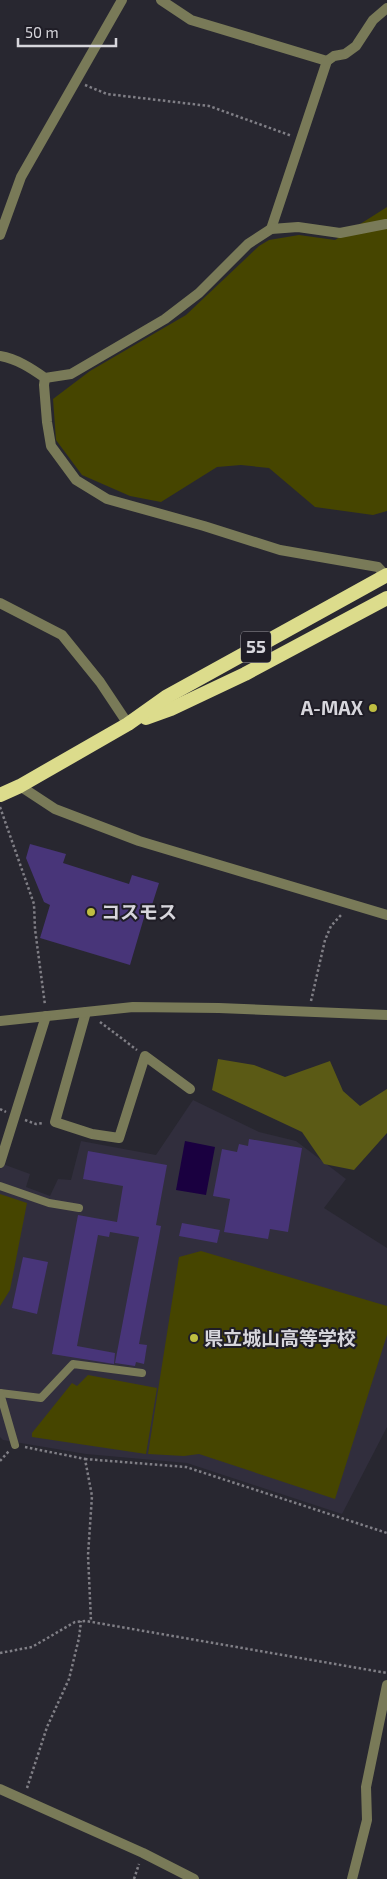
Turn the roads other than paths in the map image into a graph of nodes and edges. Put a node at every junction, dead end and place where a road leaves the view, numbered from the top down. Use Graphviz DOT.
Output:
graph roads {
  1 [pos="122,0"];
  2 [pos="161,0"];
  3 [pos="387,8"];
  4 [pos="326,61"];
  5 [pos="386,224"];
  6 [pos="271,229"];
  7 [pos="0,235"];
  8 [pos="0,356"];
  9 [pos="45,378"];
  10 [pos="387,576"];
  11 [pos="387,598"];
  12 [pos="0,603"];
  13 [pos="128,724"];
  14 [pos="20,786"];
  15 [pos="0,796"];
  16 [pos="387,915"];
  17 [pos="86,1012"];
  18 [pos="387,1015"];
  19 [pos="46,1016"];
  20 [pos="0,1021"];
  21 [pos="190,1090"];
  22 [pos="0,1163"];
  23 [pos="0,1186"];
  24 [pos="80,1208"];
  25 [pos="142,1373"];
  26 [pos="0,1393"];
  27 [pos="15,1445"];
  28 [pos="387,1686"];
  29 [pos="0,1788"];
  30 [pos="194,1879"];
  31 [pos="352,1879"];
  1 -- 7 [label="street"];
  2 -- 4 [label="street"];
  3 -- 4 [label="street"];
  4 -- 6 [label="street"];
  5 -- 6 [label="street"];
  6 -- 9 [label="street"];
  8 -- 9 [label="street"];
  9 -- 10 [label="street"];
  10 -- 13 [label="highway, 55"];
  11 -- 13 [label="highway, 55"];
  12 -- 13 [label="street"];
  13 -- 14 [label="highway, 55"];
  14 -- 15 [label="highway, 55"];
  14 -- 16 [label="street"];
  17 -- 18 [label="street"];
  17 -- 19 [label="street"];
  17 -- 21 [label="street"];
  19 -- 20 [label="street"];
  19 -- 22 [label="street"];
  23 -- 24 [label="lane"];
  25 -- 26 [label="lane"];
  26 -- 27 [label="lane"];
  28 -- 31 [label="street"];
  29 -- 30 [label="street"];
}
